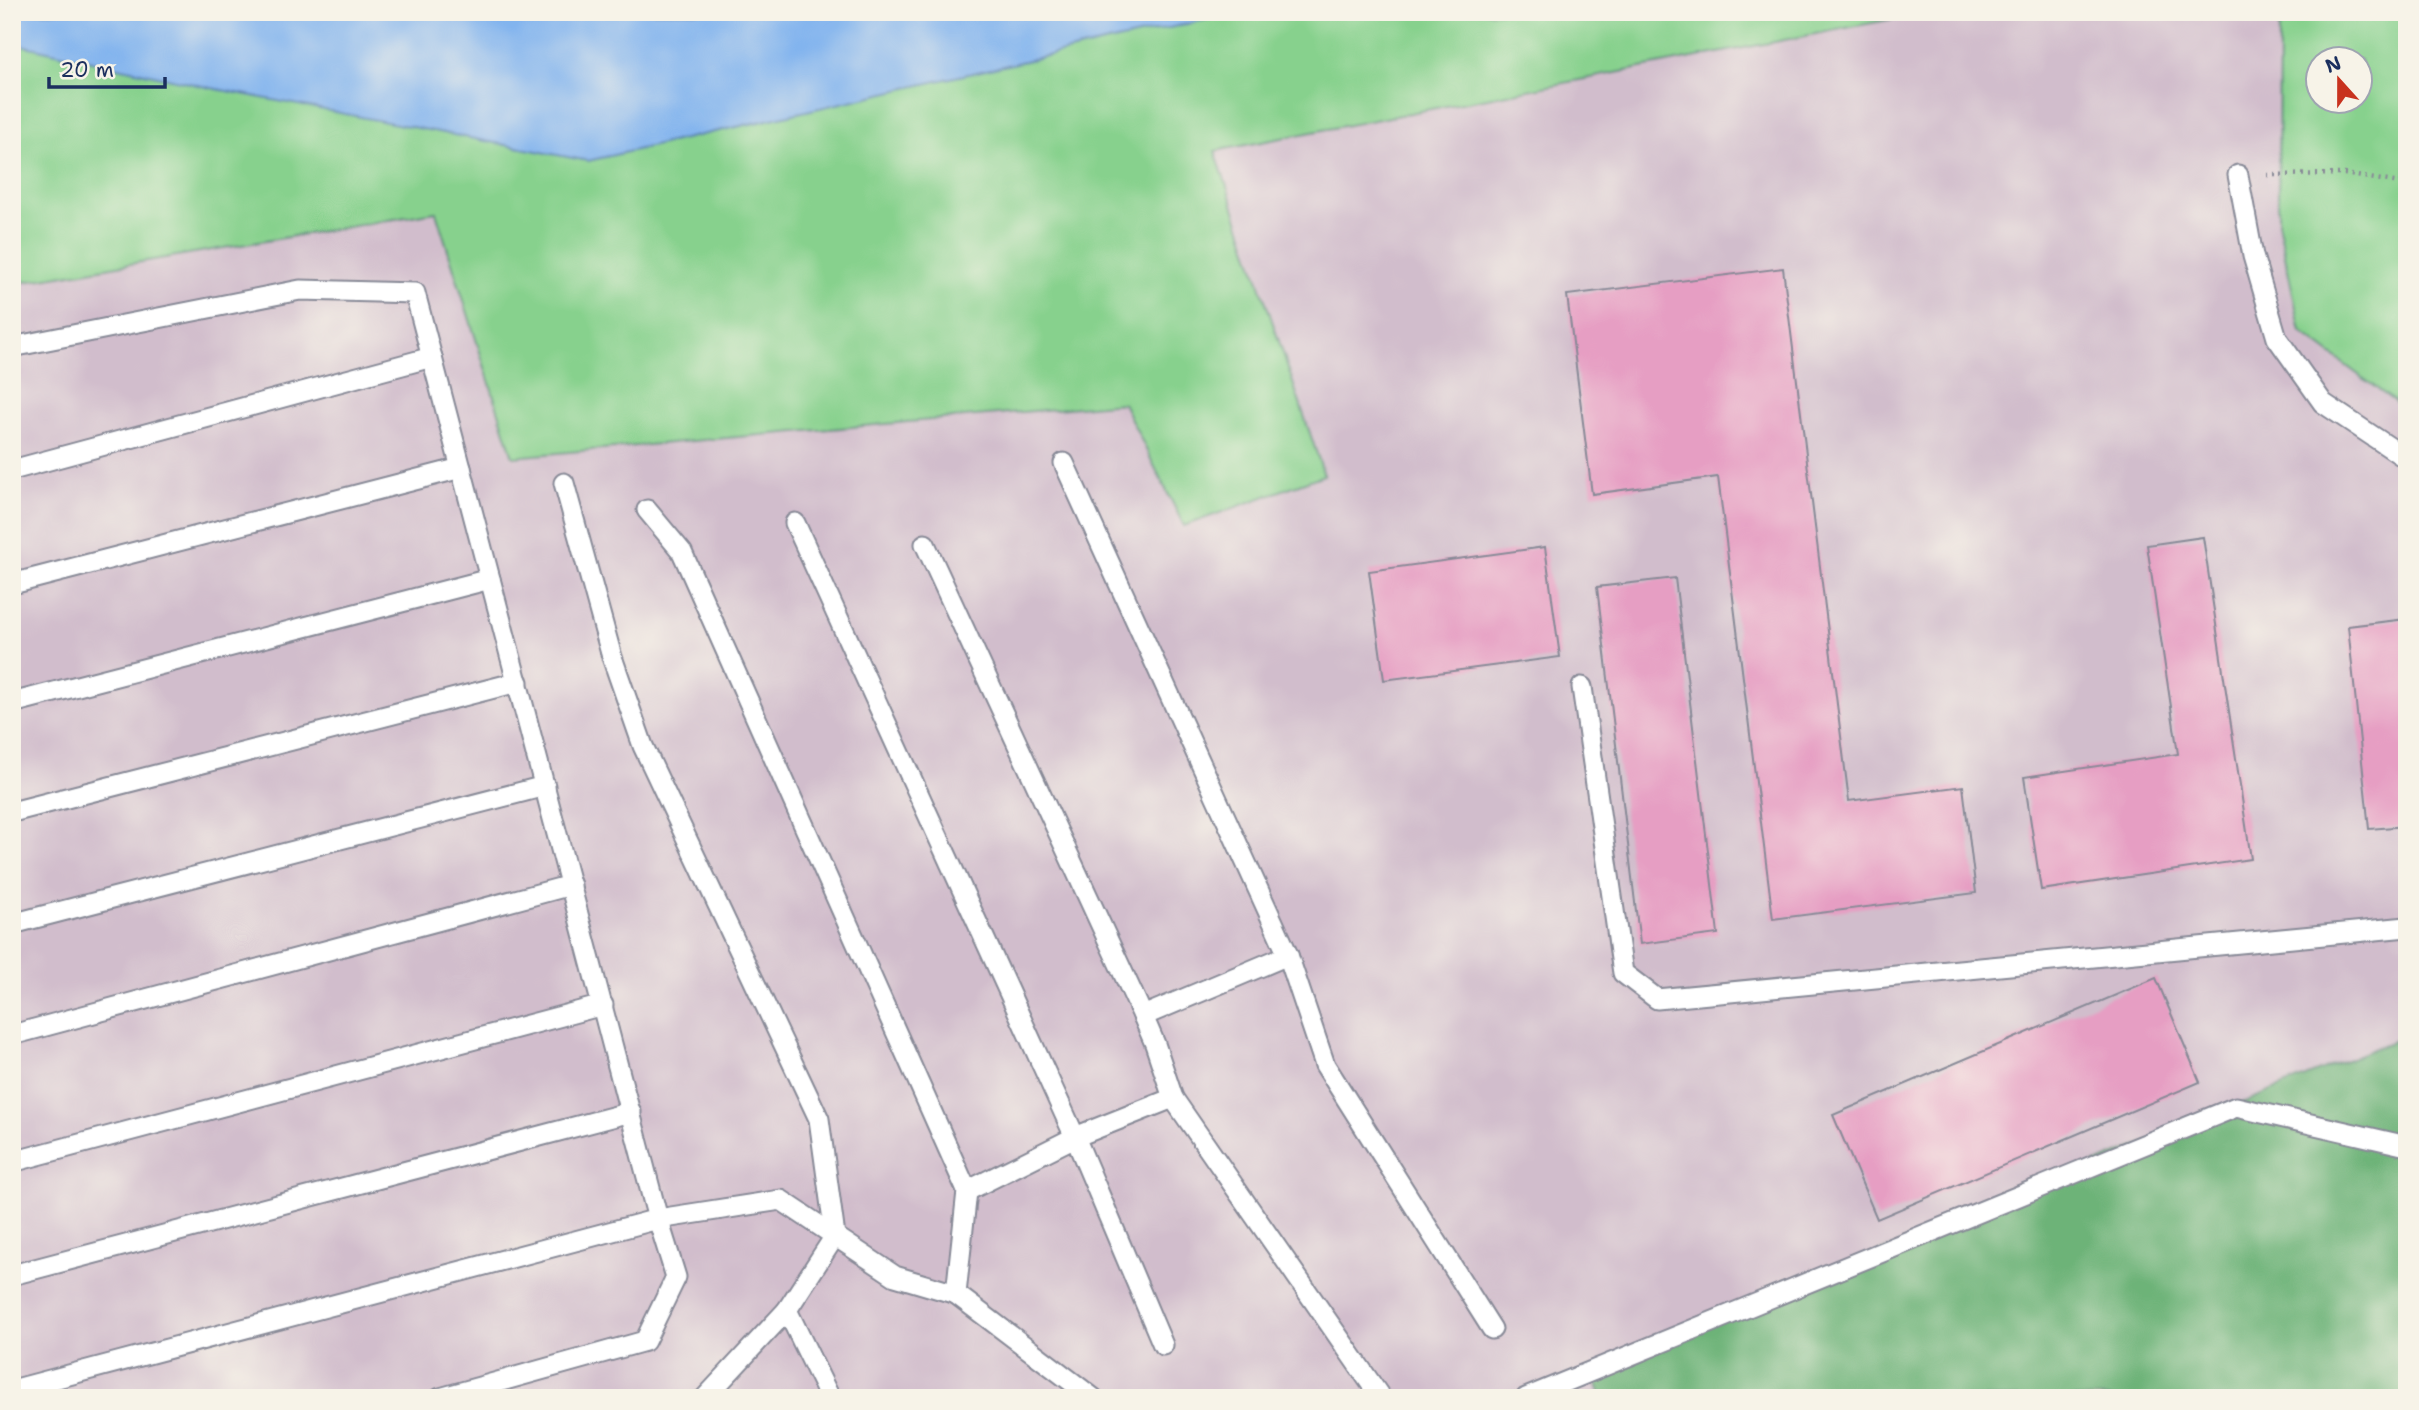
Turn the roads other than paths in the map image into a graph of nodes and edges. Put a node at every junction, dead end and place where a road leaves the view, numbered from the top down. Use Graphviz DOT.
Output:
graph roads {
  1 [pos="2238,175"];
  2 [pos="12,347"];
  3 [pos="432,357"];
  4 [pos="2407,458"];
  5 [pos="1064,463"];
  6 [pos="461,468"];
  7 [pos="12,470"];
  8 [pos="564,483"];
  9 [pos="647,510"];
  10 [pos="796,523"];
  11 [pos="925,544"];
  12 [pos="490,579"];
  13 [pos="12,584"];
  14 [pos="518,682"];
  15 [pos="1582,687"];
  16 [pos="12,703"];
  17 [pos="545,786"];
  18 [pos="12,812"];
  19 [pos="571,886"];
  20 [pos="12,924"];
  21 [pos="2407,927"];
  22 [pos="1288,955"];
  23 [pos="603,1005"];
  24 [pos="1143,1016"];
  25 [pos="12,1035"];
  26 [pos="1173,1098"];
  27 [pos="631,1112"];
  28 [pos="1076,1137"];
  29 [pos="2407,1146"];
  30 [pos="12,1163"];
  31 [pos="967,1191"];
  32 [pos="658,1219"];
  33 [pos="835,1236"];
  34 [pos="12,1275"];
  35 [pos="956,1294"];
  36 [pos="787,1310"];
  37 [pos="1492,1329"];
  38 [pos="1163,1345"];
  39 [pos="12,1390"];
  40 [pos="440,1398"];
  41 [pos="705,1398"];
  42 [pos="830,1398"];
  43 [pos="1093,1398"];
  44 [pos="1381,1398"];
  45 [pos="1526,1398"];
  1 -- 4 [label="lane"];
  2 -- 3 [label="lane"];
  3 -- 6 [label="lane"];
  3 -- 7 [label="lane"];
  5 -- 22 [label="lane"];
  6 -- 12 [label="lane"];
  6 -- 13 [label="lane"];
  8 -- 33 [label="lane"];
  9 -- 31 [label="lane"];
  10 -- 28 [label="lane"];
  11 -- 24 [label="lane"];
  12 -- 14 [label="lane"];
  12 -- 16 [label="lane"];
  14 -- 17 [label="lane"];
  14 -- 18 [label="lane"];
  15 -- 21 [label="lane"];
  17 -- 19 [label="lane"];
  17 -- 20 [label="lane"];
  19 -- 23 [label="lane"];
  19 -- 25 [label="lane"];
  22 -- 24 [label="lane"];
  22 -- 37 [label="lane"];
  23 -- 27 [label="lane"];
  23 -- 30 [label="lane"];
  24 -- 26 [label="lane"];
  26 -- 28 [label="lane"];
  26 -- 44 [label="lane"];
  27 -- 32 [label="lane"];
  27 -- 34 [label="lane"];
  28 -- 31 [label="lane"];
  28 -- 38 [label="lane"];
  29 -- 45 [label="lane"];
  31 -- 35 [label="lane"];
  32 -- 33 [label="lane"];
  32 -- 39 [label="lane"];
  32 -- 40 [label="lane"];
  33 -- 35 [label="lane"];
  33 -- 36 [label="lane"];
  35 -- 43 [label="lane"];
  36 -- 41 [label="lane"];
  36 -- 42 [label="lane"];
}
